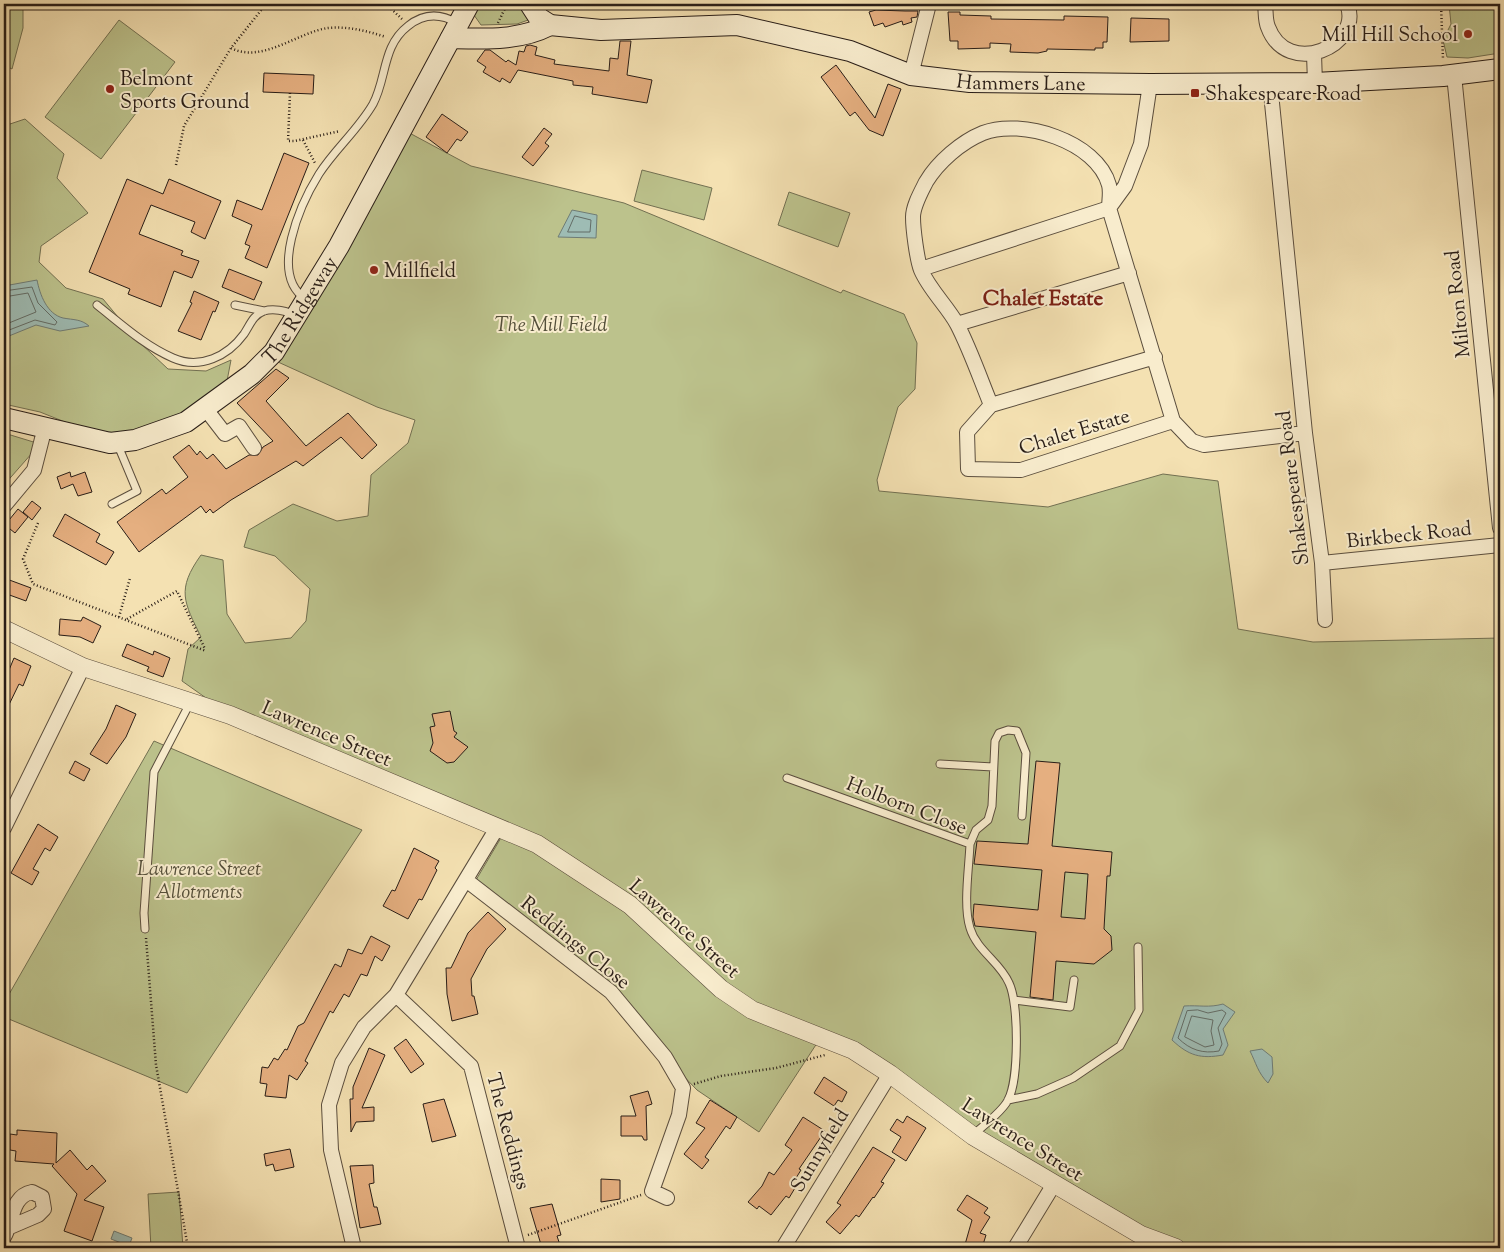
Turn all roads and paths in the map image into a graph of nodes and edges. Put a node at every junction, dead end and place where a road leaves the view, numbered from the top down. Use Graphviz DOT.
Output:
graph roads {
  1 [pos="266,4"];
  2 [pos="386,4"];
  3 [pos="469,4"];
  4 [pos="530,4"];
  5 [pos="929,4"];
  6 [pos="1347,4"];
  7 [pos="1441,4"];
  8 [pos="1266,5"];
  9 [pos="409,25"];
  10 [pos="550,25"];
  11 [pos="455,31"];
  12 [pos="394,40"];
  13 [pos="231,48"];
  14 [pos="1314,54"];
  15 [pos="1500,69"];
  16 [pos="1449,75"];
  17 [pos="911,76"];
  18 [pos="1316,82"];
  19 [pos="1270,83"];
  20 [pos="1150,84"];
  21 [pos="290,94"];
  22 [pos="358,126"];
  23 [pos="303,140"];
  24 [pos="176,165"];
  25 [pos="320,173"];
  26 [pos="1109,208"];
  27 [pos="921,270"];
  28 [pos="1129,273"];
  29 [pos="97,305"];
  30 [pos="235,305"];
  31 [pos="302,307"];
  32 [pos="264,311"];
  33 [pos="957,324"];
  34 [pos="1155,357"];
  35 [pos="991,405"];
  36 [pos="205,408"];
  37 [pos="4,418"];
  38 [pos="1173,421"];
  39 [pos="45,427"];
  40 [pos="1305,433"];
  41 [pos="117,443"];
  42 [pos="254,448"];
  43 [pos="112,504"];
  44 [pos="4,506"];
  45 [pos="38,523"];
  46 [pos="1500,528"];
  47 [pos="1500,545"];
  48 [pos="1322,563"];
  49 [pos="130,578"];
  50 [pos="119,617"];
  51 [pos="126,620"];
  52 [pos="1326,620"];
  53 [pos="4,629"];
  54 [pos="83,667"];
  55 [pos="190,703"];
  56 [pos="940,764"];
  57 [pos="993,767"];
  58 [pos="787,778"];
  59 [pos="1022,816"];
  60 [pos="4,828"];
  61 [pos="497,828"];
  62 [pos="970,844"];
  63 [pos="466,880"];
  64 [pos="145,929"];
  65 [pos="1138,947"];
  66 [pos="1074,980"];
  67 [pos="396,994"];
  68 [pos="1014,1000"];
  69 [pos="828,1055"];
  70 [pos="890,1074"];
  71 [pos="683,1088"];
  72 [pos="1008,1100"];
  73 [pos="973,1136"];
  74 [pos="1054,1184"];
  75 [pos="652,1191"];
  76 [pos="668,1198"];
  77 [pos="517,1244"];
  78 [pos="188,1248"];
  79 [pos="354,1248"];
  80 [pos="783,1248"];
  81 [pos="1015,1248"];
  82 [pos="1176,1248"];
  1 -- 13 [label="path"];
  2 -- 9 [label="path"];
  3 -- 11 [label="main road, The Ridgeway"];
  4 -- 10 [label="main road"];
  5 -- 17 [label="street"];
  6 -- 14 [label="street"];
  7 -- 16 [label="path"];
  8 -- 14 [label="street"];
  9 -- 11 [label="lane"];
  9 -- 12 [label="lane"];
  10 -- 11 [label="main road, Hammers Lane"];
  10 -- 17 [label="main road, Hammers Lane"];
  11 -- 31 [label="main road, The Ridgeway"];
  12 -- 13 [label="path"];
  12 -- 22 [label="lane"];
  13 -- 24 [label="path"];
  14 -- 18 [label="street"];
  15 -- 16 [label="main road, Hammers Lane"];
  16 -- 18 [label="main road, Hammers Lane"];
  16 -- 46 [label="street, Milton Road"];
  17 -- 20 [label="main road, Hammers Lane"];
  18 -- 19 [label="main road, Hammers Lane"];
  19 -- 20 [label="main road, Hammers Lane"];
  19 -- 40 [label="street, Shakespeare Road"];
  20 -- 26 [label="street"];
  21 -- 23 [label="path"];
  22 -- 23 [label="path"];
  22 -- 25 [label="lane"];
  23 -- 25 [label="path"];
  25 -- 31 [label="lane"];
  26 -- 27 [label="street"];
  26 -- 27 [label="street"];
  26 -- 28 [label="street"];
  27 -- 33 [label="street"];
  28 -- 33 [label="street"];
  28 -- 34 [label="street"];
  29 -- 32 [label="lane"];
  30 -- 32 [label="lane"];
  31 -- 32 [label="lane"];
  31 -- 36 [label="main road, The Ridgeway"];
  33 -- 35 [label="street"];
  34 -- 35 [label="street"];
  34 -- 38 [label="street"];
  35 -- 38 [label="street, Chalet Estate"];
  36 -- 41 [label="main road, The Ridgeway"];
  36 -- 42 [label="street"];
  37 -- 39 [label="main road, The Ridgeway"];
  38 -- 40 [label="street"];
  39 -- 41 [label="main road, The Ridgeway"];
  39 -- 44 [label="street"];
  40 -- 48 [label="street, Shakespeare Road"];
  41 -- 43 [label="lane"];
  45 -- 50 [label="path"];
  47 -- 48 [label="street, Birkbeck Road"];
  48 -- 52 [label="street, Shakespeare Road"];
  49 -- 50 [label="path"];
  50 -- 51 [label="path"];
  51 -- 51 [label="path"];
  53 -- 54 [label="street, Lawrence Street"];
  54 -- 55 [label="street, Lawrence Street"];
  54 -- 60 [label="street"];
  55 -- 61 [label="street, Lawrence Street"];
  55 -- 64 [label="lane"];
  56 -- 57 [label="lane"];
  57 -- 59 [label="lane"];
  57 -- 62 [label="lane"];
  58 -- 62 [label="lane, Holborn Close"];
  61 -- 63 [label="street"];
  61 -- 70 [label="street, Lawrence Street"];
  62 -- 68 [label="lane, Holborn Close"];
  63 -- 67 [label="street"];
  63 -- 71 [label="street, Reddings Close"];
  64 -- 78 [label="path"];
  65 -- 72 [label="lane"];
  66 -- 68 [label="lane"];
  67 -- 77 [label="street, The Reddings"];
  67 -- 79 [label="street"];
  68 -- 72 [label="lane, Holborn Close"];
  69 -- 71 [label="path"];
  70 -- 73 [label="street, Lawrence Street"];
  70 -- 80 [label="street, Sunnyfield"];
  71 -- 75 [label="street"];
  72 -- 73 [label="lane"];
  73 -- 74 [label="street, Lawrence Street"];
  74 -- 81 [label="street"];
  74 -- 82 [label="street, Lawrence Street"];
  75 -- 76 [label="street"];
  75 -- 77 [label="path"];
}
